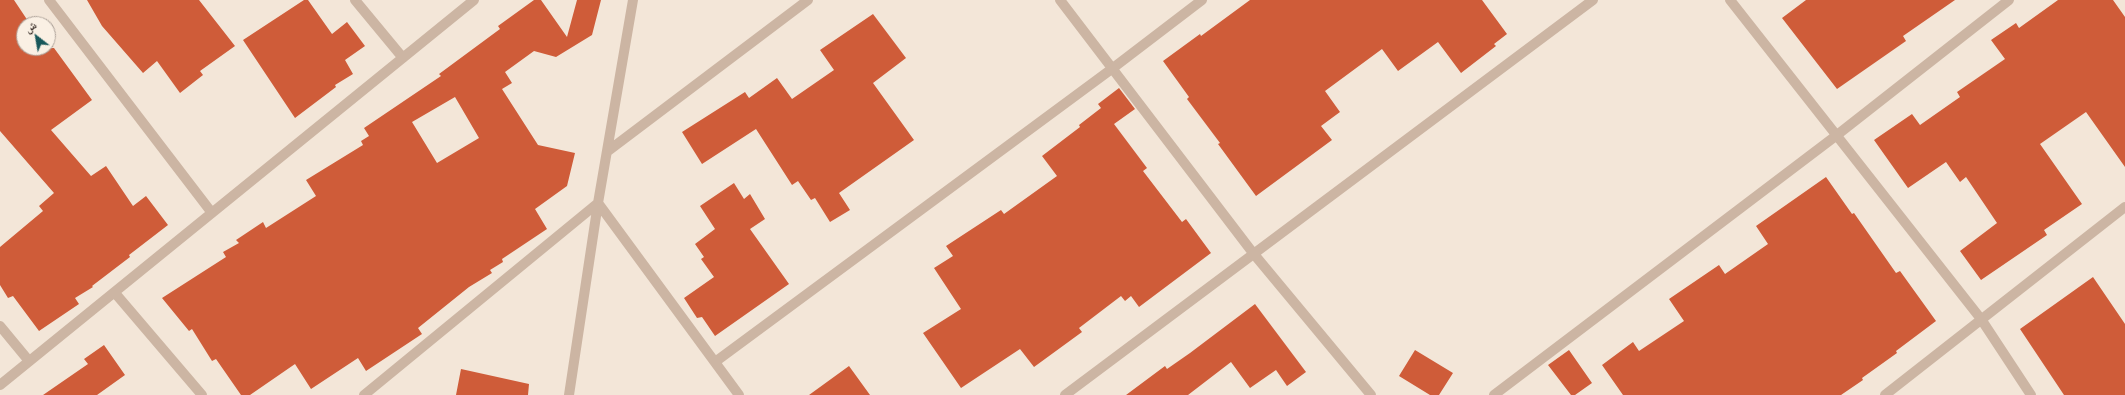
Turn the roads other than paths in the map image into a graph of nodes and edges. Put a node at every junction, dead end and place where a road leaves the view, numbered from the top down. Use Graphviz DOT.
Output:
graph roads {
  1 [pos="49,0"];
  2 [pos="355,0"];
  3 [pos="474,0"];
  4 [pos="633,0"];
  5 [pos="808,0"];
  6 [pos="1060,0"];
  7 [pos="1202,0"];
  8 [pos="1593,0"];
  9 [pos="1730,0"];
  10 [pos="2009,0"];
  11 [pos="403,58"];
  12 [pos="1113,68"];
  13 [pos="1837,135"];
  14 [pos="608,151"];
  15 [pos="598,203"];
  16 [pos="2125,207"];
  17 [pos="212,213"];
  18 [pos="1253,253"];
  19 [pos="115,293"];
  20 [pos="1981,319"];
  21 [pos="0,326"];
  22 [pos="29,361"];
  23 [pos="715,362"];
  24 [pos="0,385"];
  25 [pos="202,395"];
  26 [pos="364,395"];
  27 [pos="570,395"];
  28 [pos="739,395"];
  29 [pos="1065,395"];
  30 [pos="1371,395"];
  31 [pos="1494,395"];
  32 [pos="1885,395"];
  33 [pos="2032,395"];
  1 -- 17 [label="street"];
  2 -- 11 [label="street"];
  3 -- 11 [label="street"];
  4 -- 14 [label="street"];
  5 -- 14 [label="street"];
  6 -- 12 [label="street"];
  7 -- 12 [label="street"];
  8 -- 18 [label="street"];
  9 -- 13 [label="street"];
  10 -- 13 [label="street"];
  11 -- 17 [label="street"];
  12 -- 18 [label="street"];
  12 -- 23 [label="street"];
  13 -- 20 [label="street"];
  13 -- 31 [label="street"];
  14 -- 15 [label="street"];
  15 -- 23 [label="street"];
  15 -- 26 [label="street"];
  15 -- 27 [label="street"];
  16 -- 20 [label="street"];
  17 -- 19 [label="street"];
  18 -- 29 [label="street"];
  18 -- 30 [label="street"];
  19 -- 22 [label="street"];
  19 -- 25 [label="street"];
  20 -- 32 [label="street"];
  20 -- 33 [label="street"];
  21 -- 22 [label="street"];
  22 -- 24 [label="street"];
  23 -- 28 [label="street"];
}
